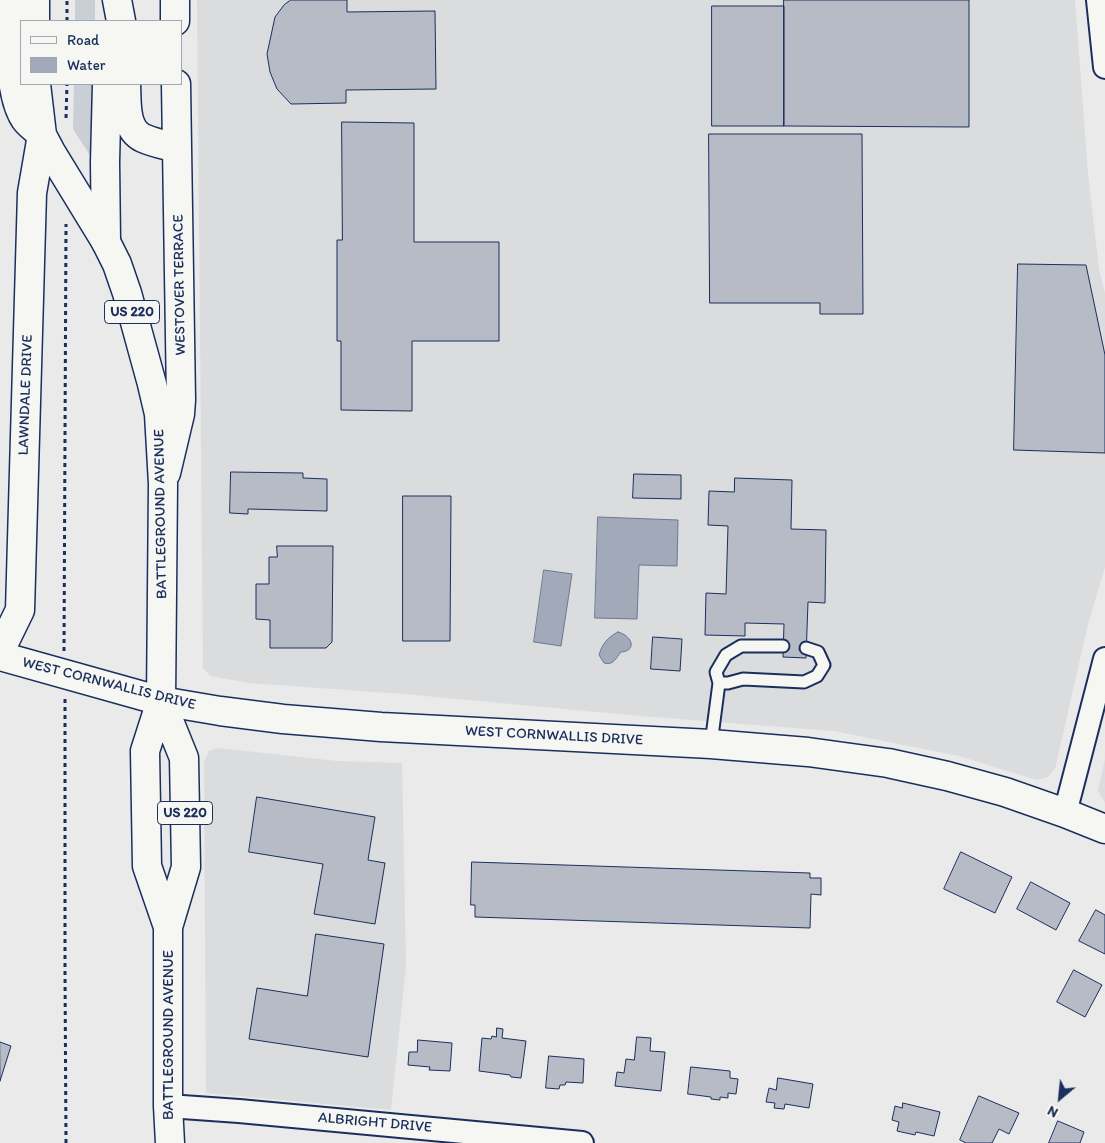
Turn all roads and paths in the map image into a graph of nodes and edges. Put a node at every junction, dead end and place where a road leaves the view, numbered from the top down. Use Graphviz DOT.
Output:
graph roads {
  1 [pos="9,0"];
  2 [pos="35,0"];
  3 [pos="67,0"];
  4 [pos="110,0"];
  5 [pos="117,0"];
  6 [pos="175,0"];
  7 [pos="1098,0"];
  8 [pos="35,20"];
  9 [pos="67,20"];
  10 [pos="110,20"];
  11 [pos="121,20"];
  12 [pos="176,20"];
  13 [pos="1105,67"];
  14 [pos="36,85"];
  15 [pos="66,85"];
  16 [pos="107,85"];
  17 [pos="126,85"];
  18 [pos="176,85"];
  19 [pos="66,121"];
  20 [pos="42,135"];
  21 [pos="177,148"];
  22 [pos="66,217"];
  23 [pos="106,242"];
  24 [pos="152,384"];
  25 [pos="180,414"];
  26 [pos="164,484"];
  27 [pos="783,646"];
  28 [pos="806,648"];
  29 [pos="0,652"];
  30 [pos="0,656"];
  31 [pos="1105,659"];
  32 [pos="65,674"];
  33 [pos="719,683"];
  34 [pos="161,701"];
  35 [pos="711,744"];
  36 [pos="1065,813"];
  37 [pos="1105,830"];
  38 [pos="168,927"];
  39 [pos="168,1106"];
  40 [pos="66,1143"];
  41 [pos="170,1143"];
  42 [pos="582,1143"];
  1 -- 20 [label="main road"];
  2 -- 8 [label="main road"];
  3 -- 9 [label="path"];
  4 -- 10 [label="main road"];
  5 -- 11 [label="main road"];
  6 -- 12 [label="main road"];
  7 -- 13 [label="street"];
  14 -- 20 [label="main road, BATTLEGROUND AVENUE / US 220"];
  15 -- 19 [label="path"];
  16 -- 23 [label="main road"];
  17 -- 21 [label="main road"];
  18 -- 21 [label="main road, WESTOVER TERRACE"];
  20 -- 23 [label="main road, BATTLEGROUND AVENUE / US 220"];
  20 -- 29 [label="main road, LAWNDALE DRIVE"];
  21 -- 25 [label="main road, WESTOVER TERRACE"];
  22 -- 32 [label="path"];
  23 -- 24 [label="main road, BATTLEGROUND AVENUE / US 220"];
  24 -- 25 [label="lane"];
  24 -- 26 [label="main road, BATTLEGROUND AVENUE / US 220"];
  25 -- 26 [label="main road, WESTOVER TERRACE"];
  26 -- 34 [label="main road, BATTLEGROUND AVENUE / US 220"];
  27 -- 33 [label="lane"];
  28 -- 33 [label="lane"];
  30 -- 32 [label="main road, WEST CORNWALLIS DRIVE"];
  31 -- 36 [label="street"];
  32 -- 34 [label="main road, WEST CORNWALLIS DRIVE"];
  32 -- 40 [label="path"];
  33 -- 35 [label="lane"];
  34 -- 35 [label="main road, WEST CORNWALLIS DRIVE"];
  34 -- 38 [label="main road, BATTLEGROUND AVENUE / US 220"];
  34 -- 38 [label="main road, BATTLEGROUND AVENUE / US 220"];
  35 -- 36 [label="main road, WEST CORNWALLIS DRIVE"];
  36 -- 37 [label="main road, WEST CORNWALLIS DRIVE"];
  38 -- 39 [label="main road, BATTLEGROUND AVENUE / US 220"];
  39 -- 41 [label="main road, BATTLEGROUND AVENUE / US 220"];
  39 -- 42 [label="street, ALBRIGHT DRIVE"];
}
